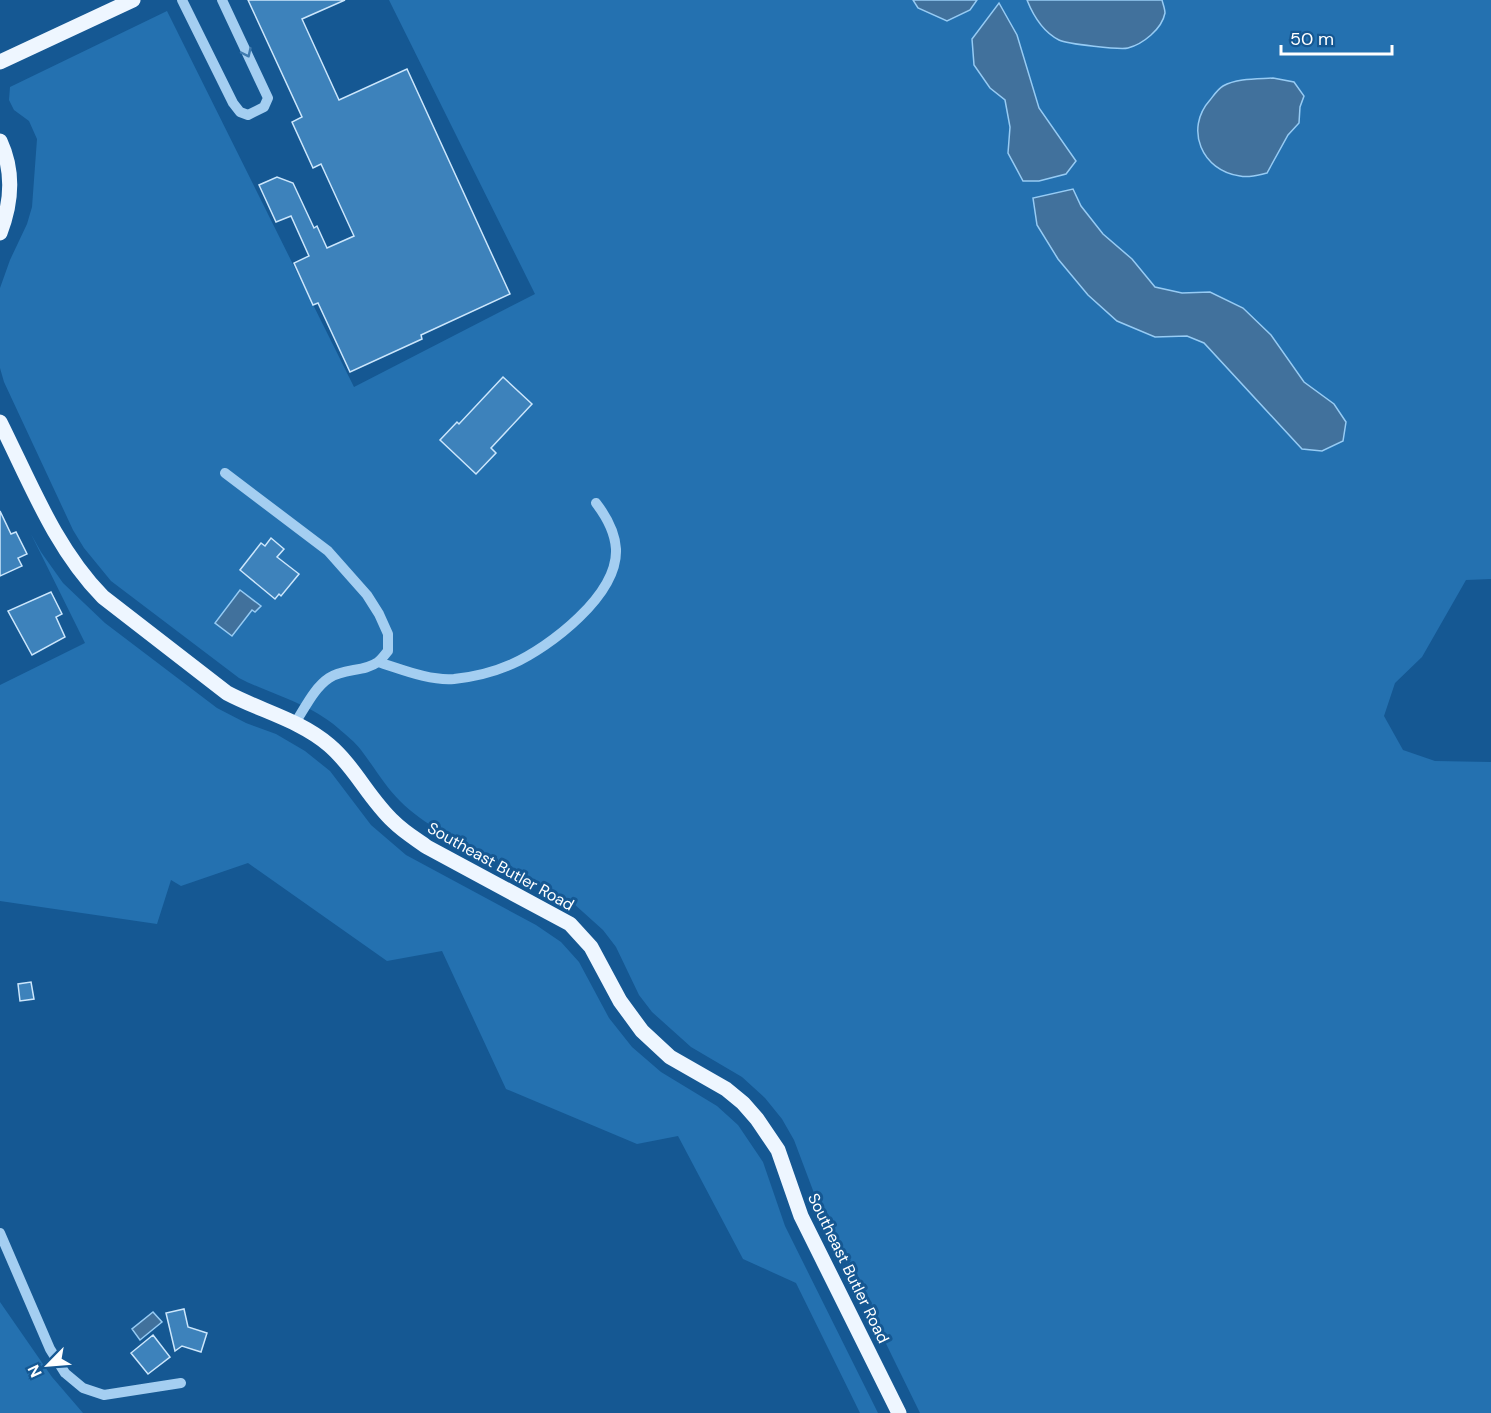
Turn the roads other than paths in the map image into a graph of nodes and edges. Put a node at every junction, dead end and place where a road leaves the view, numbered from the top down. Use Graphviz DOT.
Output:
graph roads {
  1 [pos="133,0"];
  2 [pos="182,0"];
  3 [pos="222,0"];
  4 [pos="0,62"];
  5 [pos="0,141"];
  6 [pos="0,232"];
  7 [pos="0,422"];
  8 [pos="225,473"];
  9 [pos="596,503"];
  10 [pos="378,662"];
  11 [pos="295,723"];
  12 [pos="0,1233"];
  13 [pos="181,1383"];
  14 [pos="899,1413"];
  1 -- 4 [label="main road"];
  3 -- 2 [label="lane, one-way"];
  5 -- 6 [label="main road"];
  7 -- 11 [label="main road, Southeast Butler Road"];
  8 -- 10 [label="lane"];
  9 -- 10 [label="lane"];
  10 -- 11 [label="lane"];
  11 -- 14 [label="main road, Southeast Butler Road"];
  12 -- 13 [label="lane"];
}
